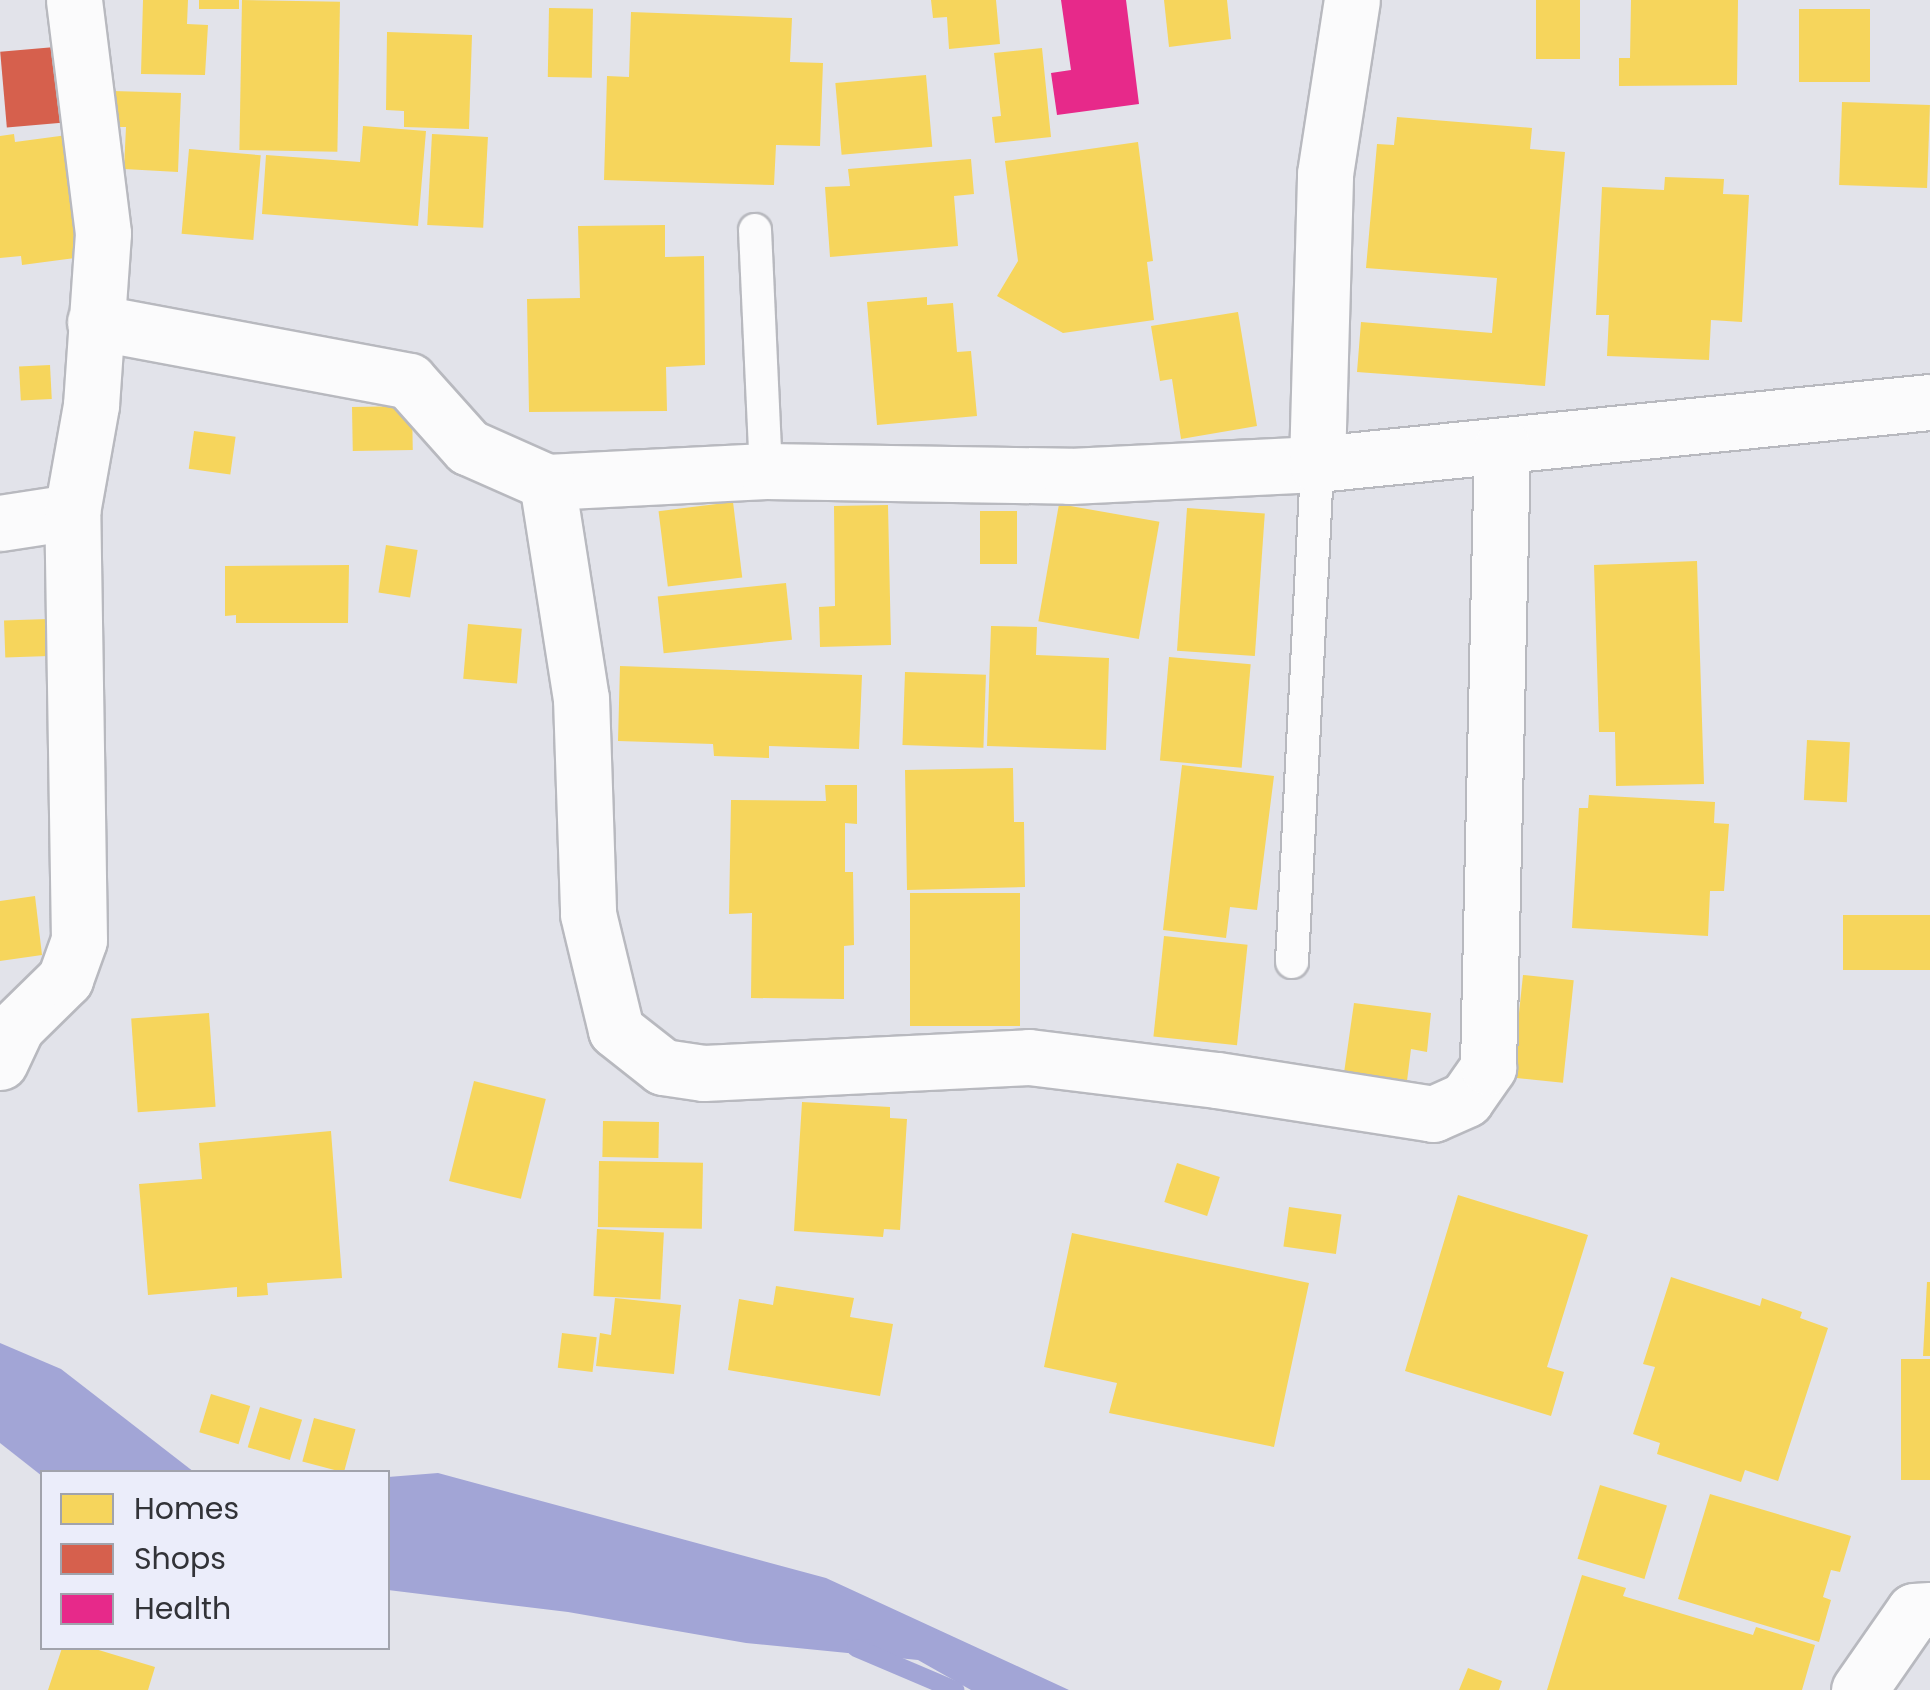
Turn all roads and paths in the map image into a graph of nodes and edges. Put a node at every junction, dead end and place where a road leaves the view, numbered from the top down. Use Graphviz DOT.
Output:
graph roads {
  1 [pos="74,0"];
  2 [pos="1352,0"];
  3 [pos="755,230"];
  4 [pos="94,322"];
  5 [pos="1930,402"];
  6 [pos="1502,446"];
  7 [pos="1317,464"];
  8 [pos="766,472"];
  9 [pos="547,482"];
  10 [pos="72,512"];
  11 [pos="0,523"];
  12 [pos="1292,962"];
  13 [pos="0,1062"];
  14 [pos="1930,1610"];
  15 [pos="1858,1690"];
  1 -- 4 [label="street"];
  2 -- 7 [label="street"];
  3 -- 8 [label="lane"];
  4 -- 9 [label="street"];
  4 -- 10 [label="street"];
  5 -- 6 [label="street"];
  6 -- 7 [label="street"];
  6 -- 9 [label="street"];
  7 -- 8 [label="street"];
  7 -- 12 [label="lane"];
  8 -- 9 [label="street"];
  10 -- 11 [label="street"];
  10 -- 13 [label="street"];
  14 -- 15 [label="street"];
}
